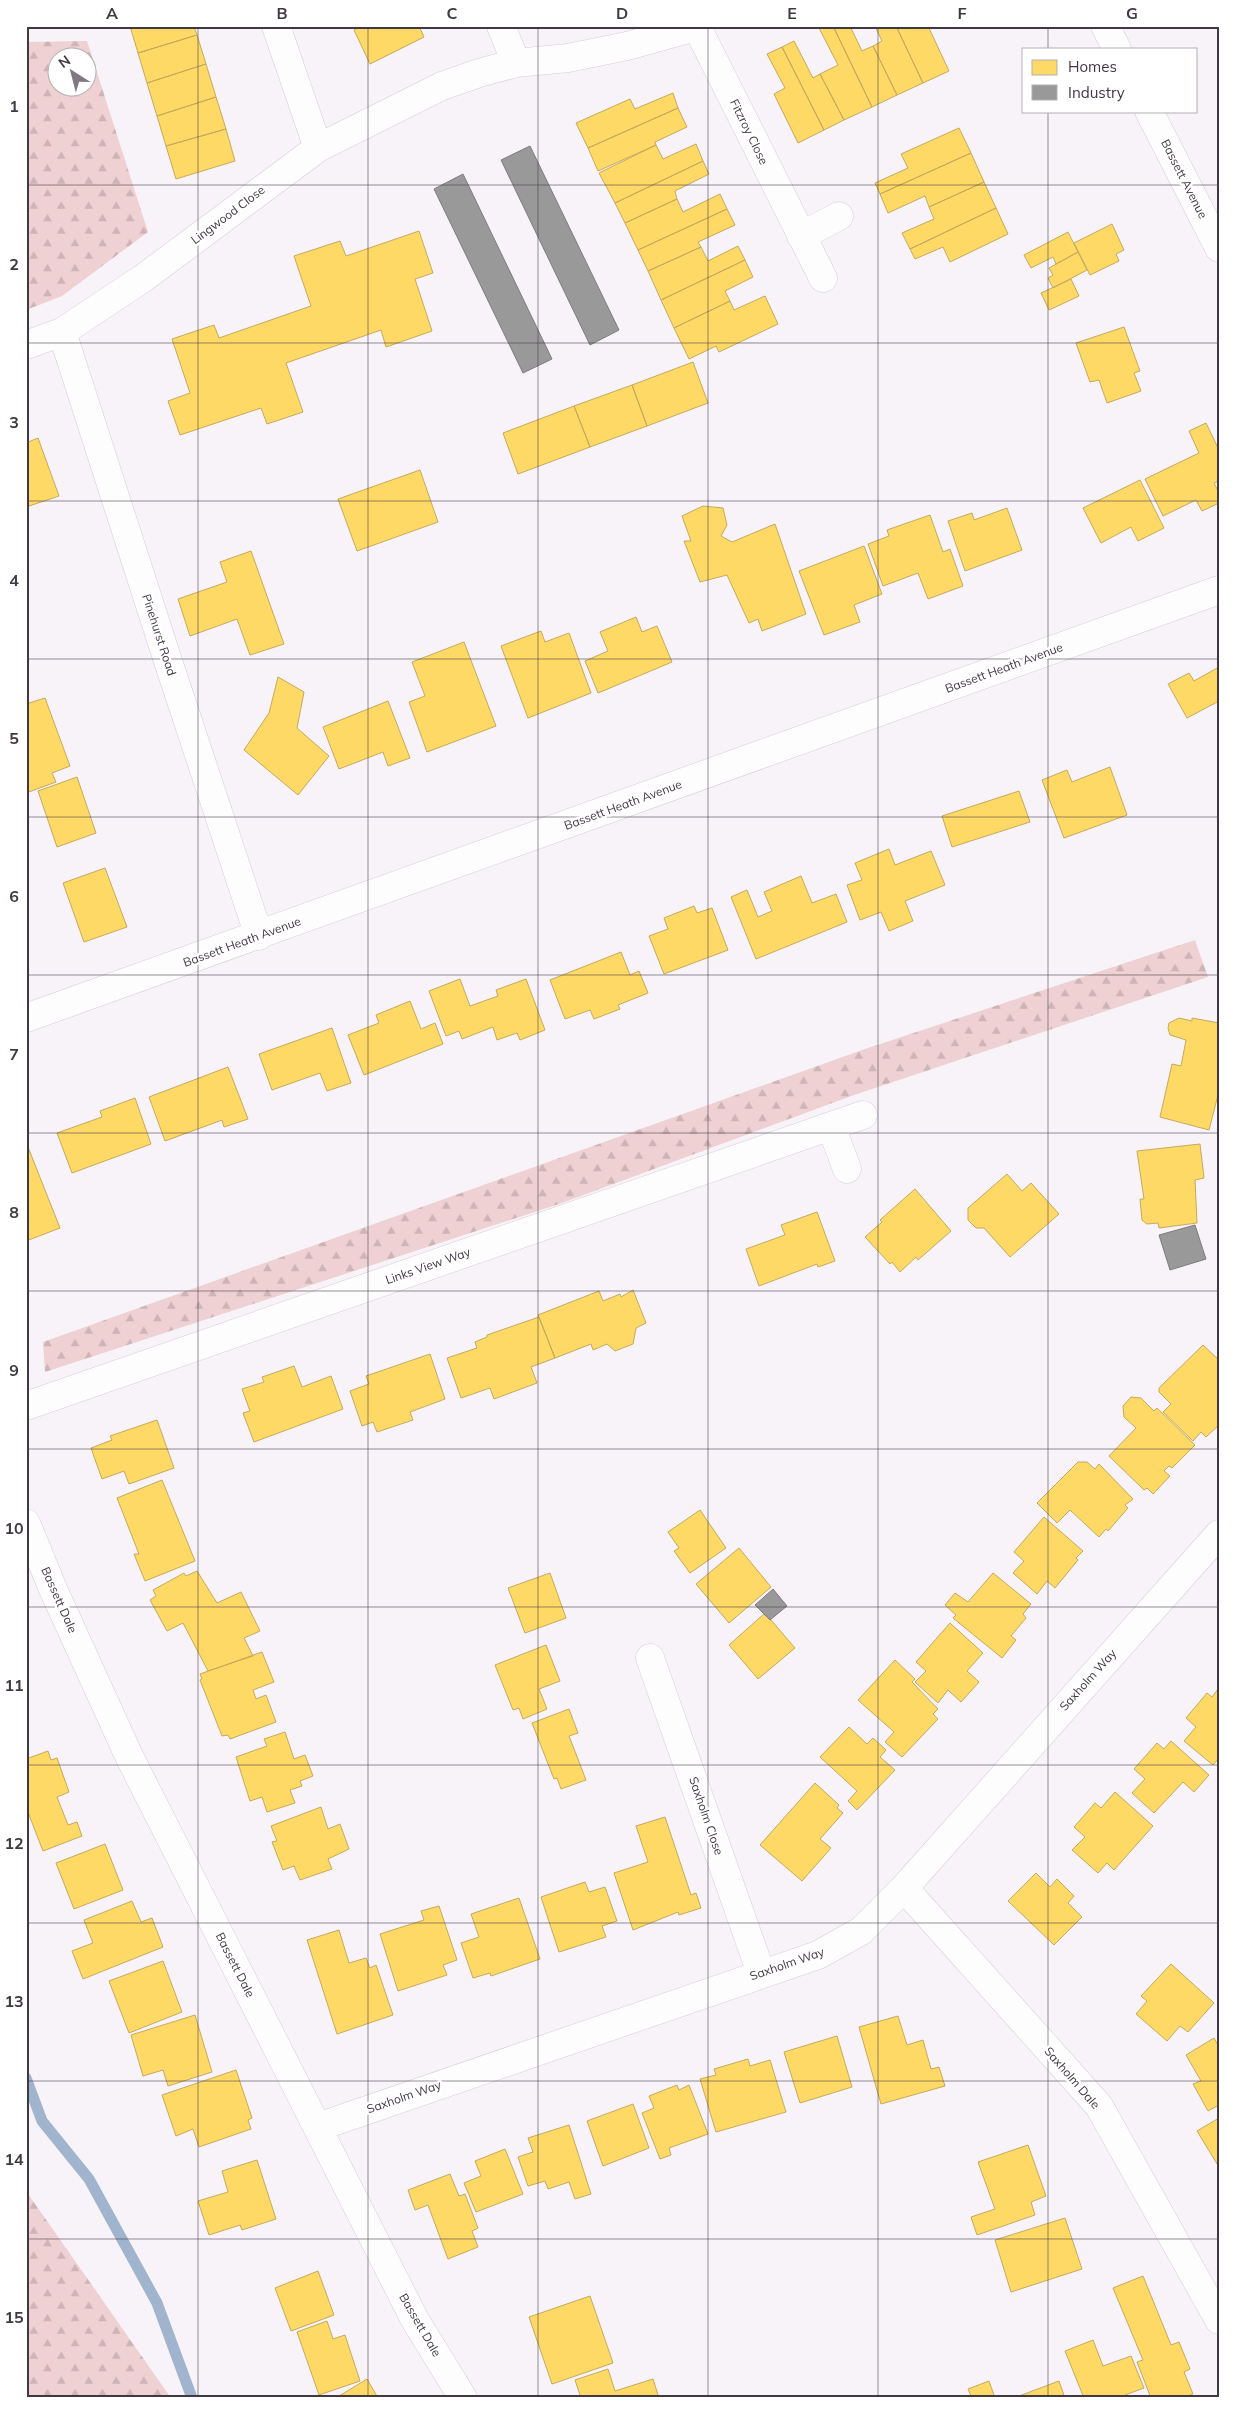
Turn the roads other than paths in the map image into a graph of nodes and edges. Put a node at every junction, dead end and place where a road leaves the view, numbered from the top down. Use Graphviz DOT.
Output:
graph roads {
  1 [pos="276,26"];
  2 [pos="500,26"];
  3 [pos="1105,26"];
  4 [pos="698,27"];
  5 [pos="1116,48"];
  6 [pos="516,63"];
  7 [pos="1151,112"];
  8 [pos="318,148"];
  9 [pos="839,216"];
  10 [pos="801,236"];
  11 [pos="1219,248"];
  12 [pos="822,278"];
  13 [pos="62,332"];
  14 [pos="26,345"];
  15 [pos="1219,590"];
  16 [pos="259,936"];
  17 [pos="26,1018"];
  18 [pos="863,1115"];
  19 [pos="830,1126"];
  20 [pos="847,1169"];
  21 [pos="26,1406"];
  22 [pos="26,1522"];
  23 [pos="1219,1534"];
  24 [pos="650,1658"];
  25 [pos="904,1888"];
  26 [pos="761,1973"];
  27 [pos="318,2127"];
  28 [pos="1219,2320"];
  29 [pos="463,2398"];
  1 -- 8 [label="street"];
  2 -- 6 [label="street"];
  3 -- 5 [label="street"];
  4 -- 6 [label="street, Fitzroy Close"];
  4 -- 10 [label="street, Fitzroy Close"];
  6 -- 8 [label="street, Fitzroy Close"];
  7 -- 11 [label="street, Bassett Avenue"];
  8 -- 13 [label="street, Lingwood Close"];
  9 -- 10 [label="street"];
  10 -- 12 [label="street, Fitzroy Close"];
  13 -- 14 [label="street, Lingwood Close"];
  13 -- 16 [label="street, Pinehurst Road"];
  15 -- 16 [label="street, Bassett Heath Avenue"];
  16 -- 17 [label="street, Bassett Heath Avenue"];
  18 -- 19 [label="street, Links View Way"];
  19 -- 20 [label="street"];
  19 -- 21 [label="street, Links View Way"];
  22 -- 27 [label="street, Bassett Dale"];
  23 -- 25 [label="street, Saxholm Way"];
  24 -- 26 [label="street, Saxholm Close"];
  25 -- 26 [label="street, Saxholm Way"];
  25 -- 28 [label="street, Saxholm Dale"];
  26 -- 27 [label="street, Saxholm Way"];
  27 -- 29 [label="street, Bassett Dale"];
}
